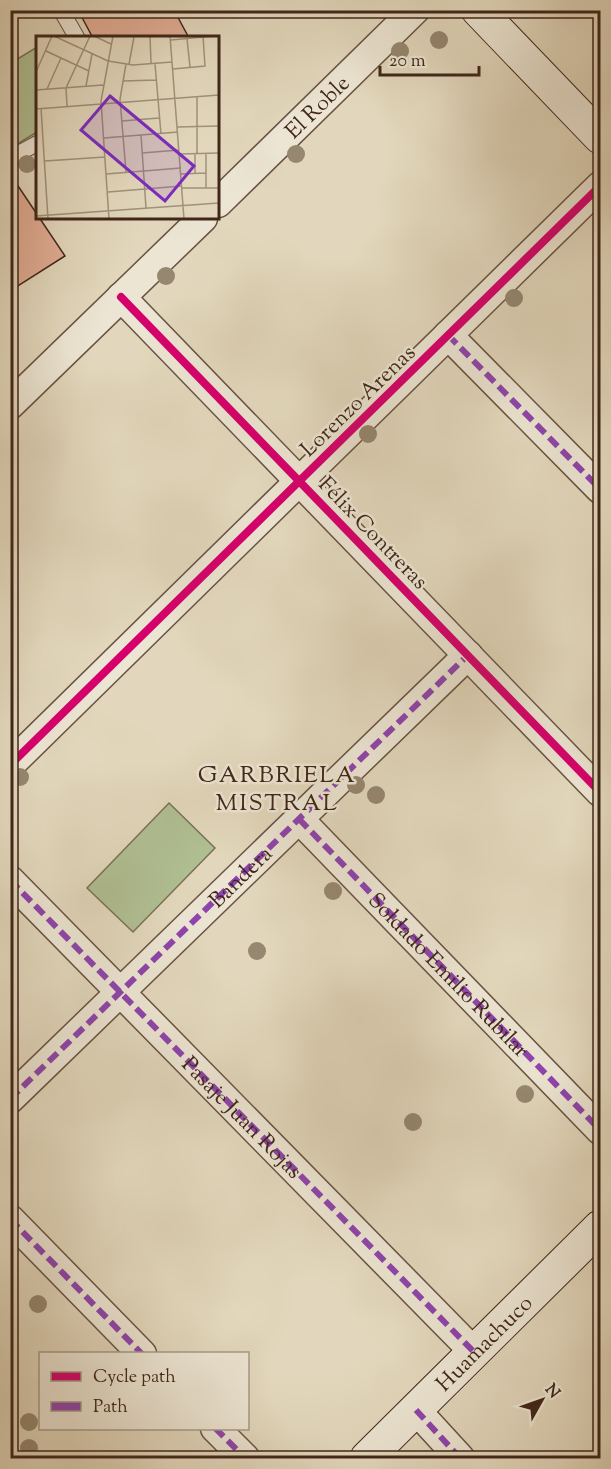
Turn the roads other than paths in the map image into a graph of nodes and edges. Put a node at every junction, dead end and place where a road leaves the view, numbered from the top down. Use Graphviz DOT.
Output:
graph roads {
  1 [pos="61,10"];
  2 [pos="415,10"];
  3 [pos="478,10"];
  4 [pos="76,36"];
  5 [pos="600,137"];
  6 [pos="36,144"];
  7 [pos="10,158"];
  8 [pos="600,186"];
  9 [pos="219,202"];
  10 [pos="202,219"];
  11 [pos="121,297"];
  12 [pos="448,335"];
  13 [pos="10,405"];
  14 [pos="300,481"];
  15 [pos="600,489"];
  16 [pos="468,655"];
  17 [pos="10,765"];
  18 [pos="600,792"];
  19 [pos="299,819"];
  20 [pos="10,880"];
  21 [pos="120,993"];
  22 [pos="10,1099"];
  23 [pos="600,1130"];
  24 [pos="10,1219"];
  25 [pos="600,1227"];
  26 [pos="141,1352"];
  27 [pos="474,1352"];
  28 [pos="416,1410"];
  29 [pos="217,1430"];
  30 [pos="244,1458"];
  31 [pos="367,1458"];
  32 [pos="460,1458"];
  1 -- 4 [label="lane"];
  2 -- 9 [label="street, El Roble"];
  3 -- 5 [label="street"];
  6 -- 7 [label="lane"];
  8 -- 12 [label="street, Lorenzo Arenas"];
  10 -- 11 [label="street"];
  11 -- 13 [label="street"];
  11 -- 14 [label="street, Félix Contreras"];
  12 -- 14 [label="street, Lorenzo Arenas"];
  12 -- 15 [label="street"];
  14 -- 16 [label="street, Félix Contreras"];
  14 -- 17 [label="street, Lorenzo Arenas"];
  16 -- 18 [label="street, Félix Contreras"];
  16 -- 19 [label="street, Bandera"];
  19 -- 21 [label="street, Bandera"];
  19 -- 23 [label="street, Soldado Emilio Rubilar"];
  20 -- 21 [label="street, Pasaje Juan Rojas"];
  21 -- 22 [label="street, Bandera"];
  21 -- 27 [label="street, Pasaje Juan Rojas"];
  24 -- 26 [label="street"];
  25 -- 27 [label="street, Huamachuco"];
  27 -- 28 [label="street, Huamachuco"];
  28 -- 31 [label="street, Huamachuco"];
  28 -- 32 [label="street"];
  29 -- 30 [label="street"];
}
